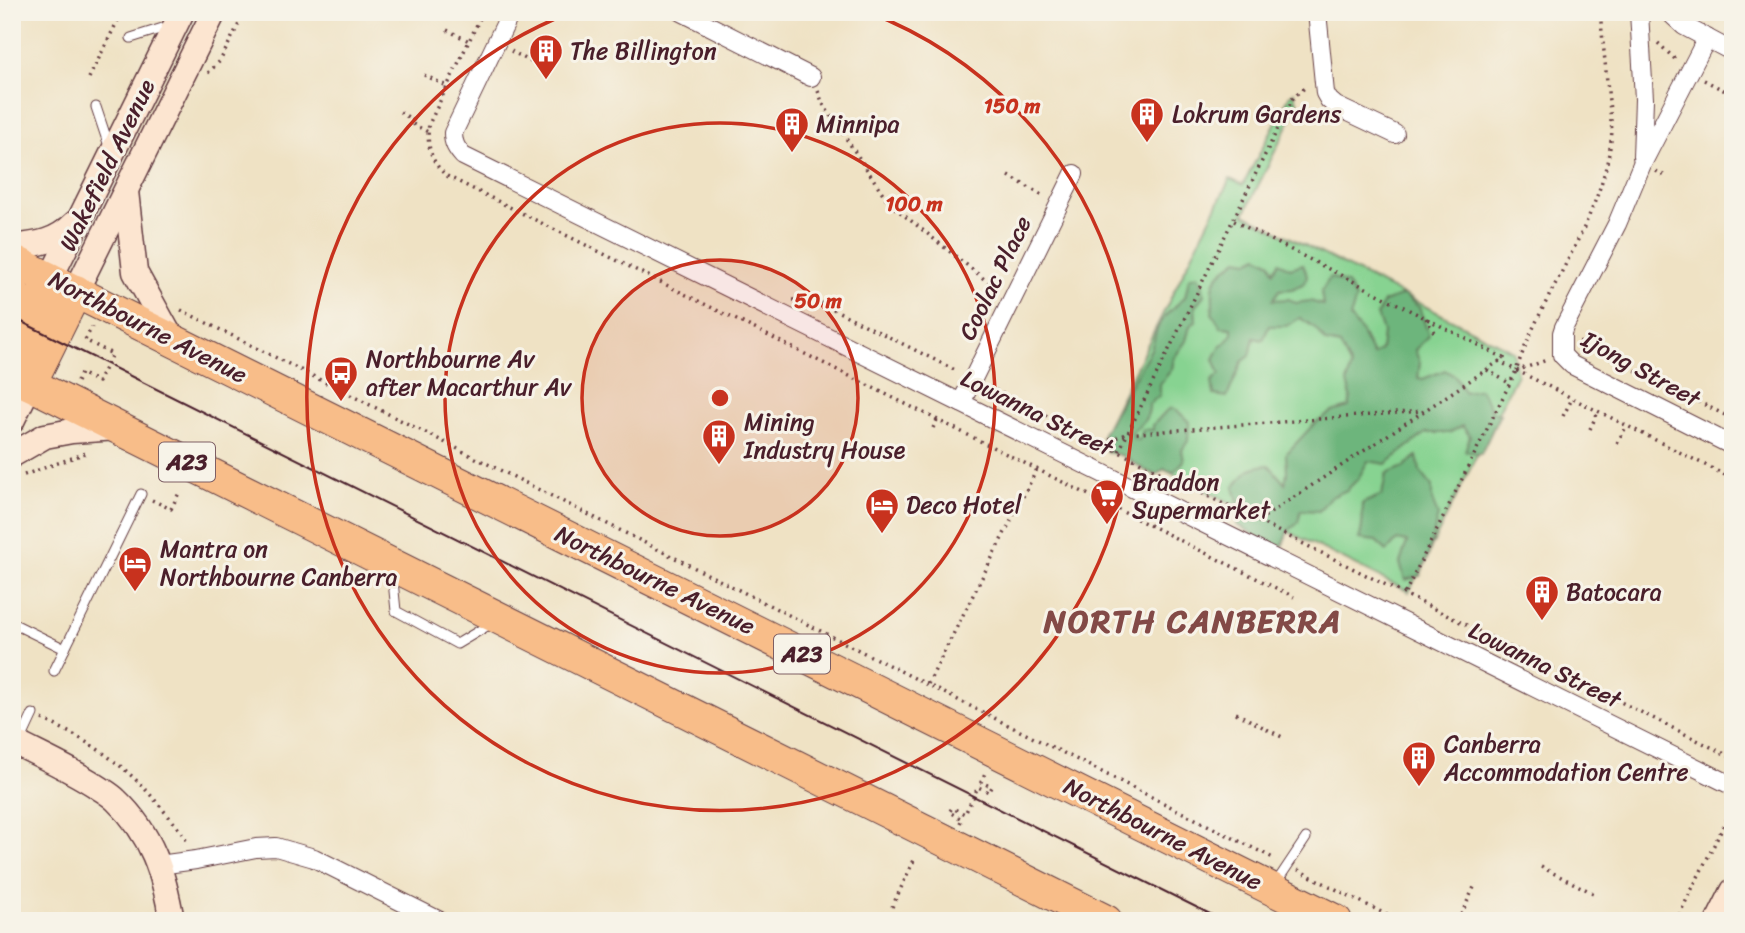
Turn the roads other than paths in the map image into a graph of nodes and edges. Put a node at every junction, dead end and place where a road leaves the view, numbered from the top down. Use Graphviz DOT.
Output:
graph roads {
  1 [pos="214,12"];
  2 [pos="511,12"];
  3 [pos="682,12"];
  4 [pos="1317,12"];
  5 [pos="1639,12"];
  6 [pos="1669,12"];
  7 [pos="179,18"];
  8 [pos="131,38"];
  9 [pos="1707,38"];
  10 [pos="1733,52"];
  11 [pos="811,77"];
  12 [pos="96,107"];
  13 [pos="1395,134"];
  14 [pos="112,154"];
  15 [pos="1642,164"];
  16 [pos="1074,174"];
  17 [pos="126,190"];
  18 [pos="80,218"];
  19 [pos="12,247"];
  20 [pos="12,260"];
  21 [pos="12,290"];
  22 [pos="76,292"];
  23 [pos="30,320"];
  24 [pos="172,339"];
  25 [pos="23,371"];
  26 [pos="961,403"];
  27 [pos="12,421"];
  28 [pos="108,439"];
  29 [pos="1733,446"];
  30 [pos="18,465"];
  31 [pos="141,494"];
  32 [pos="391,564"];
  33 [pos="500,618"];
  34 [pos="12,623"];
  35 [pos="65,649"];
  36 [pos="54,671"];
  37 [pos="33,715"];
  38 [pos="16,742"];
  39 [pos="1733,786"];
  40 [pos="1306,838"];
  41 [pos="159,865"];
  42 [pos="1281,877"];
  43 [pos="1733,891"];
  44 [pos="172,921"];
  45 [pos="440,921"];
  46 [pos="1107,921"];
  47 [pos="1336,921"];
  48 [pos="1718,921"];
  1 -- 17 [label="main road, Wakefield Avenue"];
  2 -- 26 [label="street, Lowanna Street"];
  3 -- 11 [label="street"];
  4 -- 13 [label="street"];
  5 -- 15 [label="street, Ijong Street"];
  6 -- 9 [label="street"];
  7 -- 8 [label="lane"];
  7 -- 14 [label="main road, Wakefield Avenue"];
  9 -- 10 [label="street"];
  9 -- 15 [label="street, Ijong Street"];
  12 -- 14 [label="lane"];
  14 -- 18 [label="main road, Wakefield Avenue"];
  15 -- 29 [label="street, Ijong Street"];
  16 -- 26 [label="street, Coolac Place"];
  17 -- 22 [label="main road, Wakefield Avenue"];
  17 -- 24 [label="main road"];
  18 -- 19 [label="main road"];
  18 -- 22 [label="main road, Wakefield Avenue"];
  20 -- 22 [label="highway, Northbourne Avenue / A23"];
  21 -- 23 [label="highway"];
  22 -- 23 [label="highway, Wakefield Avenue"];
  22 -- 24 [label="highway, Northbourne Avenue / A23"];
  22 -- 25 [label="highway"];
  23 -- 25 [label="highway"];
  24 -- 42 [label="highway, Northbourne Avenue / A23"];
  25 -- 27 [label="main road"];
  25 -- 28 [label="highway, A23"];
  26 -- 39 [label="street, Lowanna Street"];
  28 -- 30 [label="main road"];
  28 -- 32 [label="highway, A23"];
  31 -- 35 [label="lane"];
  32 -- 33 [label="highway, A23"];
  32 -- 33 [label="lane"];
  33 -- 46 [label="highway, A23"];
  34 -- 35 [label="lane"];
  35 -- 36 [label="lane"];
  37 -- 38 [label="lane"];
  38 -- 41 [label="main road"];
  40 -- 42 [label="lane"];
  41 -- 44 [label="main road"];
  41 -- 45 [label="street"];
  42 -- 47 [label="highway, Northbourne Avenue / A23"];
  43 -- 48 [label="main road"];
}
